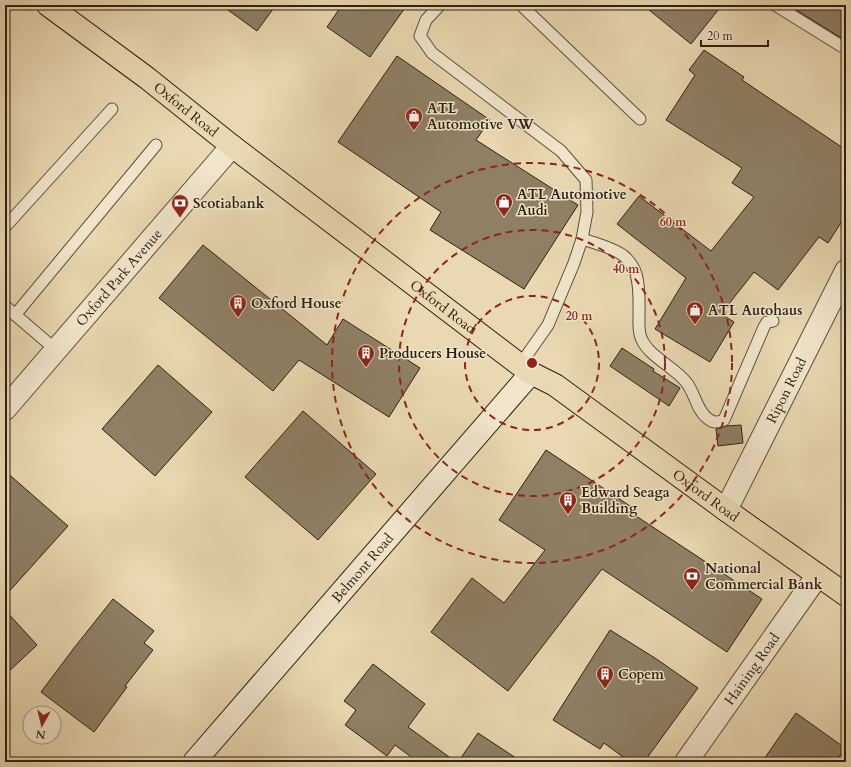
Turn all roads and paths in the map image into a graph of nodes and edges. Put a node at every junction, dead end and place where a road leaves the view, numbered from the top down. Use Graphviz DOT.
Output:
graph roads {
  1 [pos="33,5"];
  2 [pos="48,5"];
  3 [pos="440,5"];
  4 [pos="521,5"];
  5 [pos="775,5"];
  6 [pos="107,49"];
  7 [pos="846,49"];
  8 [pos="112,109"];
  9 [pos="640,119"];
  10 [pos="156,146"];
  11 [pos="232,146"];
  12 [pos="5,227"];
  13 [pos="582,239"];
  14 [pos="846,271"];
  15 [pos="5,306"];
  16 [pos="15,315"];
  17 [pos="773,321"];
  18 [pos="56,350"];
  19 [pos="525,369"];
  20 [pos="5,409"];
  21 [pos="726,510"];
  22 [pos="818,576"];
  23 [pos="846,595"];
  24 [pos="194,762"];
  25 [pos="686,762"];
  1 -- 6 [label="main road, Oxford Road"];
  2 -- 6 [label="main road, Oxford Road"];
  3 -- 13 [label="lane"];
  4 -- 9 [label="lane"];
  5 -- 7 [label="lane"];
  6 -- 11 [label="main road, Oxford Road"];
  8 -- 12 [label="lane"];
  10 -- 16 [label="lane"];
  11 -- 18 [label="street, Oxford Park Avenue"];
  11 -- 19 [label="main road, Oxford Road"];
  13 -- 17 [label="lane"];
  13 -- 19 [label="lane"];
  14 -- 21 [label="street, Ripon Road"];
  15 -- 16 [label="lane"];
  16 -- 18 [label="lane"];
  18 -- 20 [label="street, Oxford Park Avenue"];
  19 -- 21 [label="main road, Oxford Road"];
  19 -- 24 [label="street, Belmont Road"];
  21 -- 22 [label="main road, Oxford Road"];
  22 -- 23 [label="main road, Oxford Road"];
  22 -- 25 [label="street, Haining Road"];
}
